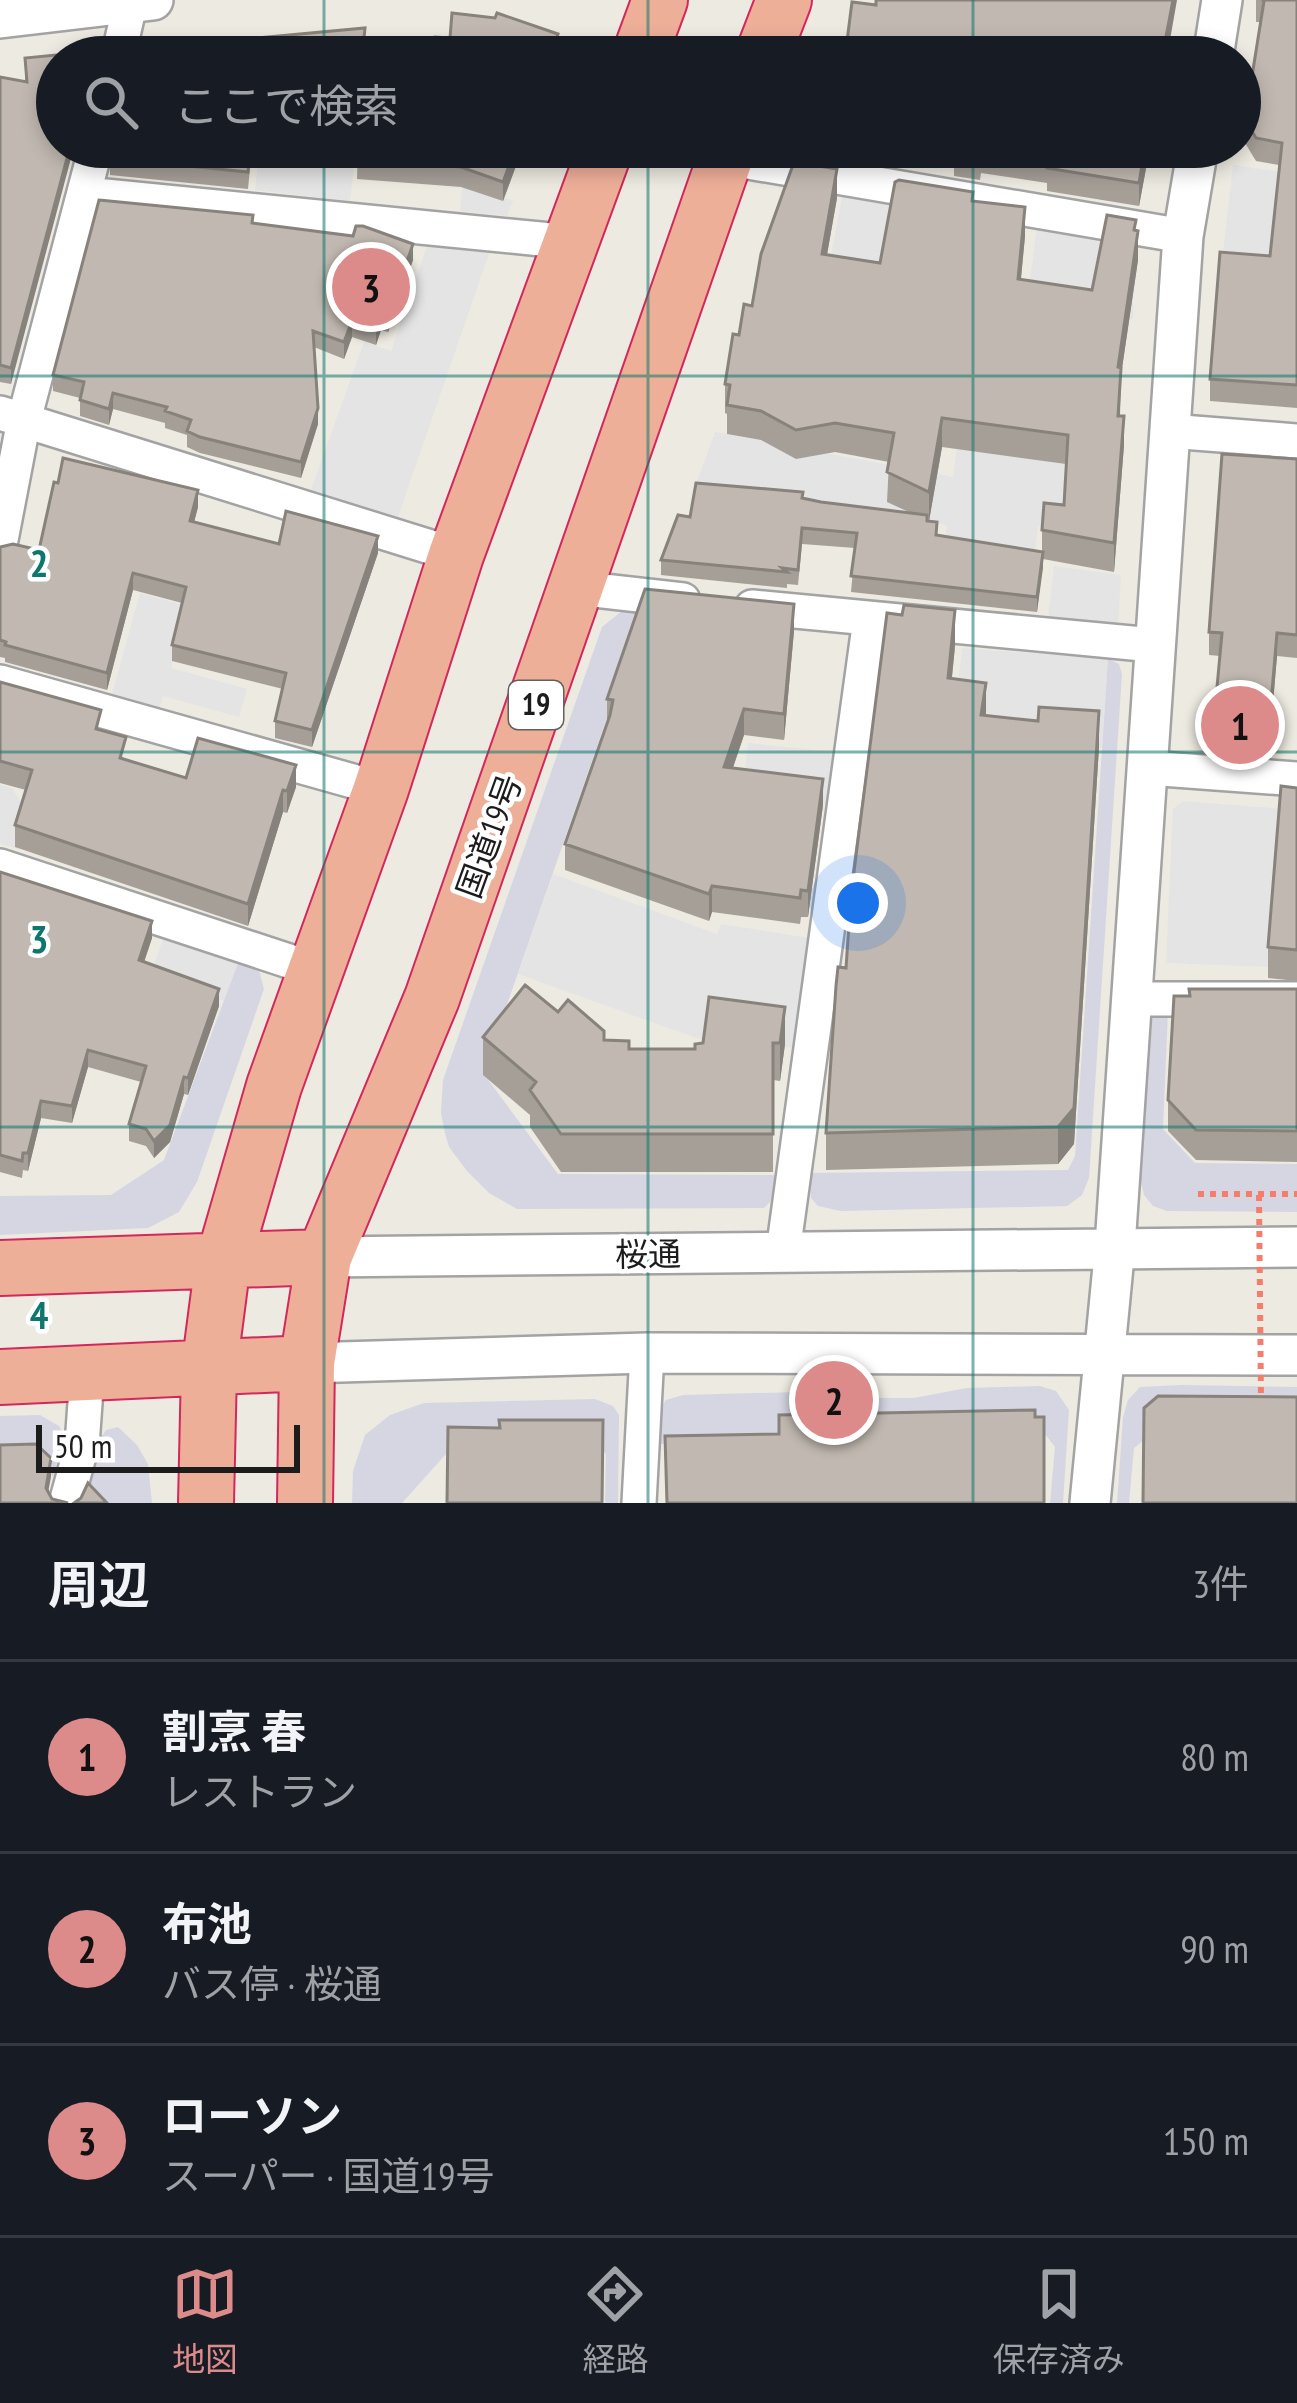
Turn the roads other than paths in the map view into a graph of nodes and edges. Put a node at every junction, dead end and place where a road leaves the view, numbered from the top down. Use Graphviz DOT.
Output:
graph roads {
  1 [pos="660,0"];
  2 [pos="784,0"];
  3 [pos="1222,0"];
  4 [pos="138,1"];
  5 [pos="0,18"];
  6 [pos="126,36"];
  7 [pos="647,36"];
  8 [pos="771,36"];
  9 [pos="1216,36"];
  10 [pos="91,168"];
  11 [pos="598,168"];
  12 [pos="722,168"];
  13 [pos="809,168"];
  14 [pos="1194,168"];
  15 [pos="85,194"];
  16 [pos="1183,236"];
  17 [pos="571,242"];
  18 [pos="12,416"];
  19 [pos="1169,431"];
  20 [pos="1297,441"];
  21 [pos="0,545"];
  22 [pos="456,555"];
  23 [pos="577,588"];
  24 [pos="870,619"];
  25 [pos="1153,645"];
  26 [pos="0,682"];
  27 [pos="1148,768"];
  28 [pos="1297,779"];
  29 [pos="382,789"];
  30 [pos="0,866"];
  31 [pos="316,970"];
  32 [pos="1131,999"];
  33 [pos="1297,999"];
  34 [pos="1115,1246"];
  35 [pos="1297,1247"];
  36 [pos="783,1252"];
  37 [pos="324,1257"];
  38 [pos="223,1262"];
  39 [pos="0,1268"];
  40 [pos="647,1353"];
  41 [pos="1107,1353"];
  42 [pos="1297,1355"];
  43 [pos="307,1363"];
  44 [pos="209,1369"];
  45 [pos="87,1375"];
  46 [pos="0,1377"];
  47 [pos="66,1503"];
  48 [pos="206,1503"];
  49 [pos="305,1503"];
  50 [pos="639,1503"];
  51 [pos="1090,1503"];
  1 -- 7 [label="highway"];
  2 -- 8 [label="highway"];
  3 -- 9 [label="street"];
  4 -- 5 [label="street"];
  4 -- 6 [label="street"];
  10 -- 15 [label="street"];
  11 -- 17 [label="highway"];
  12 -- 23 [label="highway, 国道19号 / 19"];
  13 -- 16 [label="street"];
  14 -- 16 [label="street"];
  15 -- 17 [label="street"];
  15 -- 18 [label="street"];
  16 -- 19 [label="street"];
  17 -- 22 [label="highway"];
  18 -- 21 [label="street"];
  18 -- 22 [label="street"];
  19 -- 20 [label="street"];
  19 -- 25 [label="street"];
  22 -- 29 [label="highway"];
  23 -- 24 [label="street"];
  23 -- 37 [label="highway, 国道19号 / 19"];
  24 -- 25 [label="street"];
  24 -- 36 [label="street"];
  25 -- 27 [label="street"];
  26 -- 29 [label="street"];
  27 -- 28 [label="street"];
  27 -- 32 [label="street"];
  29 -- 31 [label="highway"];
  30 -- 31 [label="street"];
  31 -- 38 [label="highway"];
  32 -- 33 [label="street"];
  32 -- 34 [label="street"];
  34 -- 35 [label="street, 桜通"];
  34 -- 36 [label="street, 桜通"];
  34 -- 41 [label="street"];
  36 -- 37 [label="street, 桜通"];
  37 -- 38 [label="highway, 桜通"];
  37 -- 43 [label="highway, 国道19号 / 19"];
  38 -- 39 [label="highway, 桜通"];
  38 -- 44 [label="highway"];
  40 -- 41 [label="street"];
  40 -- 43 [label="street"];
  40 -- 50 [label="street"];
  41 -- 42 [label="street"];
  41 -- 51 [label="street"];
  43 -- 44 [label="highway"];
  43 -- 49 [label="highway, 国道19号"];
  44 -- 45 [label="highway"];
  44 -- 48 [label="highway"];
  45 -- 46 [label="highway"];
  45 -- 47 [label="street"];
}
